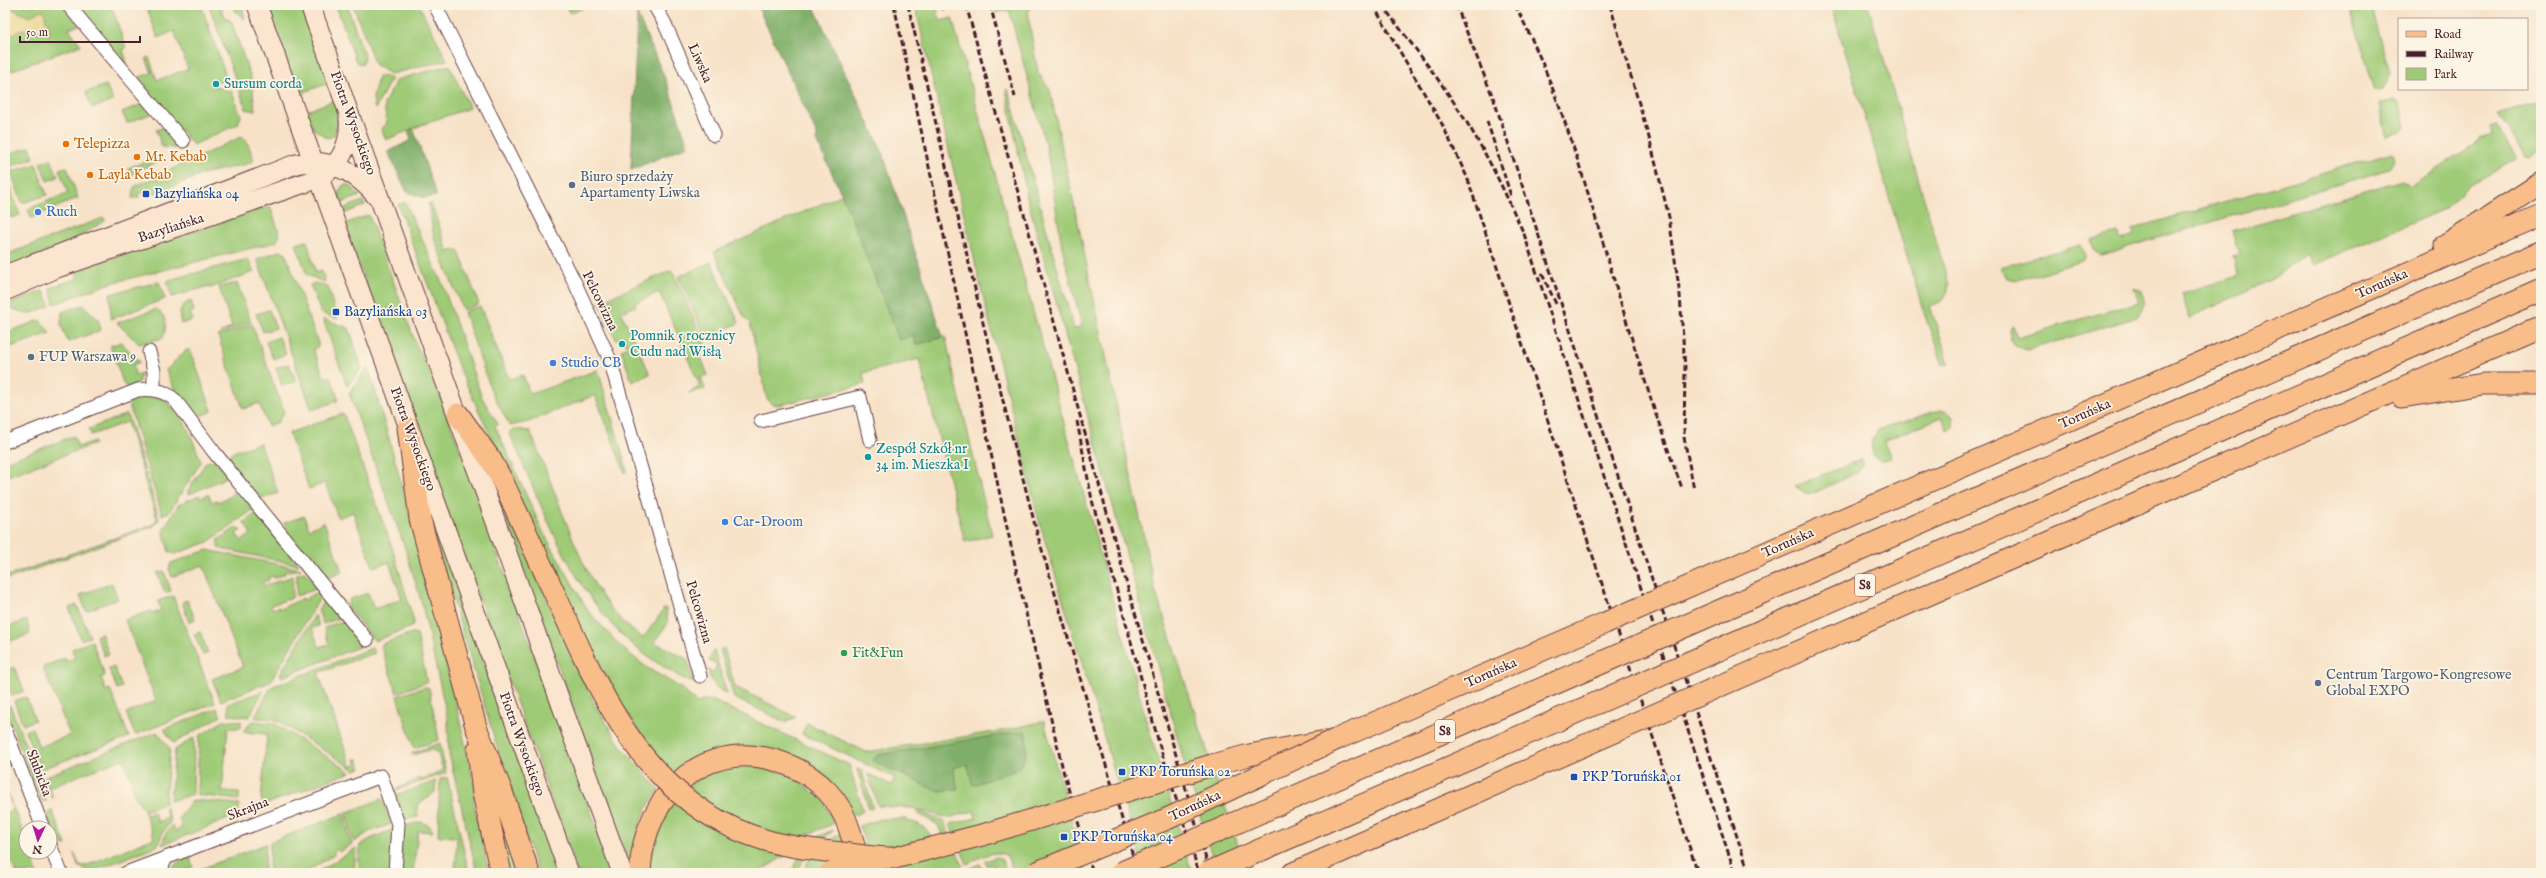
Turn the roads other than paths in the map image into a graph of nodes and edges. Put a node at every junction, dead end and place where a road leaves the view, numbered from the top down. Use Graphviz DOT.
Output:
graph roads {
  1 [pos="68,5"];
  2 [pos="257,5"];
  3 [pos="310,5"];
  4 [pos="435,5"];
  5 [pos="654,5"];
  6 [pos="345,98"];
  7 [pos="714,135"];
  8 [pos="183,141"];
  9 [pos="335,166"];
  10 [pos="316,169"];
  11 [pos="2541,183"];
  12 [pos="382,205"];
  13 [pos="2541,215"];
  14 [pos="2492,226"];
  15 [pos="2541,252"];
  16 [pos="5,275"];
  17 [pos="5,291"];
  18 [pos="2532,294"];
  19 [pos="2539,328"];
  20 [pos="149,352"];
  21 [pos="2541,384"];
  22 [pos="154,389"];
  23 [pos="458,414"];
  24 [pos="761,421"];
  25 [pos="2320,424"];
  26 [pos="408,428"];
  27 [pos="870,440"];
  28 [pos="5,442"];
  29 [pos="367,640"];
  30 [pos="700,676"];
  31 [pos="476,727"];
  32 [pos="5,729"];
  33 [pos="1337,739"];
  34 [pos="1423,816"];
  35 [pos="40,820"];
  36 [pos="166,858"];
  37 [pos="894,858"];
  38 [pos="56,860"];
  39 [pos="61,873"];
  40 [pos="126,873"];
  41 [pos="159,873"];
  42 [pos="396,873"];
  43 [pos="501,873"];
  44 [pos="529,873"];
  45 [pos="569,873"];
  46 [pos="622,873"];
  47 [pos="640,873"];
  48 [pos="830,873"];
  49 [pos="857,873"];
  50 [pos="1035,873"];
  51 [pos="1121,873"];
  52 [pos="1208,873"];
  53 [pos="1293,873"];
  54 [pos="1324,873"];
  1 -- 8 [label="street"];
  2 -- 10 [label="main road, Piotra Wysockiego"];
  3 -- 6 [label="main road, Piotra Wysockiego"];
  4 -- 30 [label="street, Pelcowizna"];
  5 -- 7 [label="street, Liwska"];
  6 -- 9 [label="main road"];
  6 -- 12 [label="main road, Piotra Wysockiego"];
  9 -- 10 [label="main road, Bazyliańska"];
  9 -- 12 [label="main road, Bazyliańska"];
  10 -- 16 [label="main road, Bazyliańska"];
  10 -- 17 [label="main road, Bazyliańska"];
  10 -- 26 [label="main road, Piotra Wysockiego"];
  11 -- 14 [label="main road"];
  12 -- 23 [label="main road, Piotra Wysockiego"];
  13 -- 14 [label="main road, Toruńska"];
  14 -- 33 [label="main road, Toruńska, bridge"];
  15 -- 51 [label="highway, S8, bridge"];
  18 -- 52 [label="highway, S8, bridge"];
  19 -- 25 [label="main road"];
  20 -- 22 [label="street"];
  21 -- 25 [label="main road"];
  22 -- 28 [label="street"];
  22 -- 29 [label="street"];
  23 -- 37 [label="main road, bridge"];
  23 -- 46 [label="main road, Piotra Wysockiego"];
  24 -- 27 [label="street"];
  25 -- 34 [label="main road, bridge"];
  26 -- 31 [label="main road"];
  26 -- 45 [label="main road, Piotra Wysockiego"];
  31 -- 43 [label="main road"];
  31 -- 44 [label="main road"];
  32 -- 35 [label="street, Słubicka"];
  33 -- 37 [label="main road, bridge"];
  33 -- 50 [label="main road, Toruńska, bridge"];
  34 -- 53 [label="main road"];
  34 -- 54 [label="main road"];
  36 -- 40 [label="street, Skrajna"];
  36 -- 41 [label="street"];
  36 -- 42 [label="street, Skrajna"];
  37 -- 48 [label="main road, bridge"];
  38 -- 39 [label="street"];
  47 -- 49 [label="main road"];
}
